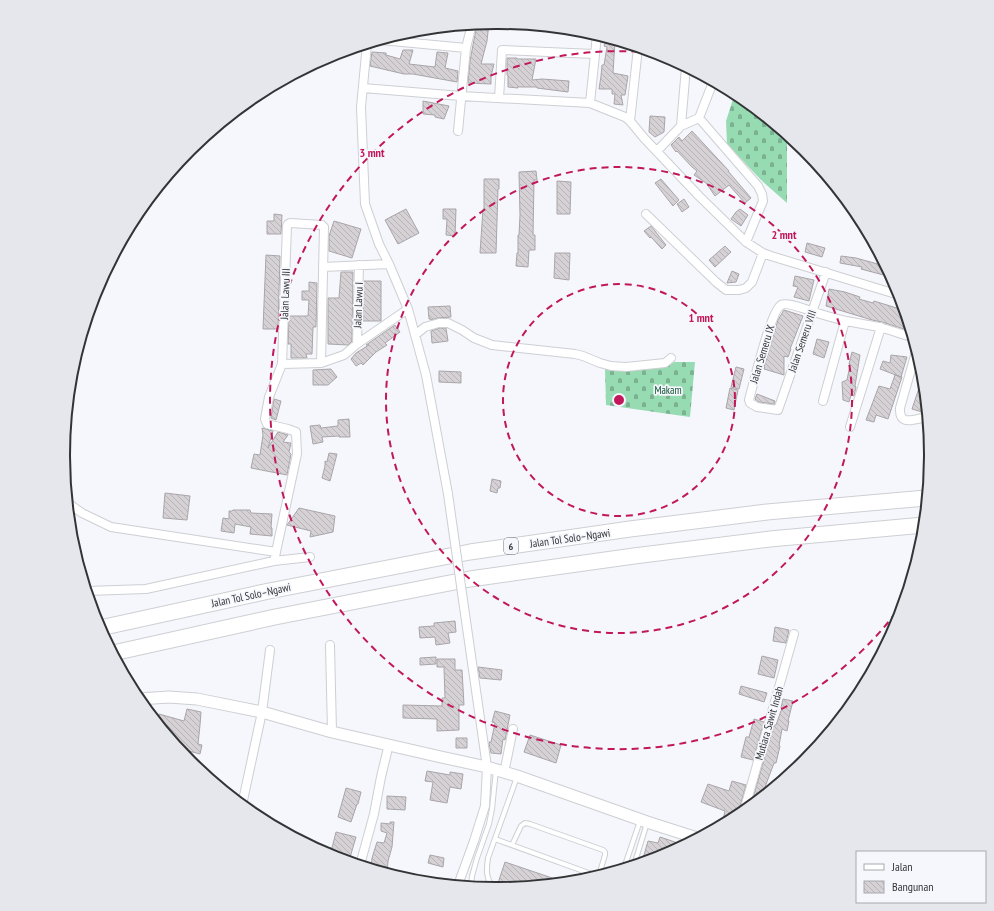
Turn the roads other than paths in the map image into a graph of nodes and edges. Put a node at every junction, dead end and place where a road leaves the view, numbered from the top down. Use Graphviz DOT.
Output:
graph roads {
  1 [pos="471,30"];
  2 [pos="397,41"];
  3 [pos="595,41"];
  4 [pos="466,48"];
  5 [pos="366,50"];
  6 [pos="637,53"];
  7 [pos="594,54"];
  8 [pos="686,73"];
  9 [pos="711,87"];
  10 [pos="363,88"];
  11 [pos="461,96"];
  12 [pos="499,98"];
  13 [pos="590,103"];
  14 [pos="699,118"];
  15 [pos="630,121"];
  16 [pos="681,126"];
  17 [pos="458,131"];
  18 [pos="658,151"];
  19 [pos="646,214"];
  20 [pos="746,242"];
  21 [pos="763,253"];
  22 [pos="389,264"];
  23 [pos="359,265"];
  24 [pos="323,267"];
  25 [pos="826,272"];
  26 [pos="891,293"];
  27 [pos="408,309"];
  28 [pos="812,311"];
  29 [pos="845,320"];
  30 [pos="881,327"];
  31 [pos="415,335"];
  32 [pos="906,335"];
  33 [pos="357,344"];
  34 [pos="671,358"];
  35 [pos="913,363"];
  36 [pos="282,364"];
  37 [pos="321,364"];
  38 [pos="750,395"];
  39 [pos="823,401"];
  40 [pos="922,418"];
  41 [pos="850,427"];
  42 [pos="921,498"];
  43 [pos="74,507"];
  44 [pos="917,526"];
  45 [pos="276,552"];
  46 [pos="310,557"];
  47 [pos="274,561"];
  48 [pos="92,591"];
  49 [pos="106,627"];
  50 [pos="794,634"];
  51 [pos="330,645"];
  52 [pos="270,650"];
  53 [pos="118,652"];
  54 [pos="147,698"];
  55 [pos="262,712"];
  56 [pos="513,729"];
  57 [pos="332,732"];
  58 [pos="389,744"];
  59 [pos="496,770"];
  60 [pos="517,776"];
  61 [pos="243,798"];
  62 [pos="747,801"];
  63 [pos="644,821"];
  64 [pos="690,836"];
  65 [pos="495,839"];
  66 [pos="512,846"];
  67 [pos="635,858"];
  68 [pos="362,859"];
  69 [pos="627,861"];
  70 [pos="600,869"];
  71 [pos="587,872"];
  72 [pos="460,880"];
  73 [pos="471,881"];
  74 [pos="490,882"];
  1 -- 4 [label="street"];
  2 -- 4 [label="street"];
  3 -- 7 [label="street"];
  4 -- 11 [label="street"];
  5 -- 10 [label="street"];
  6 -- 15 [label="street"];
  7 -- 12 [label="street"];
  7 -- 13 [label="street"];
  8 -- 16 [label="street"];
  9 -- 14 [label="street"];
  10 -- 11 [label="street"];
  10 -- 22 [label="street"];
  11 -- 12 [label="street"];
  11 -- 17 [label="street"];
  12 -- 13 [label="street"];
  13 -- 15 [label="street"];
  14 -- 16 [label="street"];
  14 -- 20 [label="street"];
  15 -- 18 [label="street"];
  16 -- 18 [label="street"];
  18 -- 20 [label="street"];
  19 -- 21 [label="street"];
  20 -- 21 [label="street"];
  21 -- 25 [label="street"];
  22 -- 23 [label="street"];
  22 -- 27 [label="street"];
  23 -- 24 [label="street"];
  23 -- 33 [label="street, Jalan Lawu I"];
  24 -- 36 [label="street, Jalan Lawu III"];
  24 -- 37 [label="street"];
  25 -- 26 [label="street"];
  25 -- 28 [label="street, Jalan Semeru VIII"];
  27 -- 31 [label="street"];
  27 -- 33 [label="street"];
  28 -- 29 [label="street"];
  28 -- 38 [label="street, Jalan Semeru IX"];
  28 -- 38 [label="street, Jalan Semeru VIII"];
  29 -- 30 [label="street"];
  29 -- 39 [label="street"];
  30 -- 32 [label="street"];
  30 -- 41 [label="street"];
  31 -- 34 [label="street"];
  31 -- 59 [label="street, bridge"];
  33 -- 37 [label="street"];
  35 -- 40 [label="street"];
  36 -- 37 [label="street"];
  36 -- 45 [label="street, Jalan Lawu III"];
  42 -- 49 [label="highway, Jalan Tol Solo–Ngawi / 6"];
  43 -- 45 [label="street"];
  44 -- 53 [label="highway"];
  45 -- 47 [label="street"];
  46 -- 47 [label="street"];
  47 -- 48 [label="street"];
  50 -- 62 [label="street, Mutiara Sawit Indah"];
  51 -- 57 [label="street"];
  52 -- 55 [label="street"];
  54 -- 55 [label="street"];
  55 -- 57 [label="street"];
  55 -- 61 [label="street"];
  56 -- 59 [label="street"];
  57 -- 58 [label="street"];
  58 -- 59 [label="street"];
  58 -- 68 [label="street"];
  59 -- 60 [label="street"];
  59 -- 72 [label="street"];
  59 -- 73 [label="lane"];
  60 -- 63 [label="street"];
  60 -- 65 [label="lane"];
  63 -- 64 [label="street"];
  63 -- 67 [label="lane"];
  63 -- 69 [label="lane"];
  65 -- 66 [label="lane"];
  65 -- 74 [label="lane"];
  66 -- 70 [label="lane"];
  66 -- 71 [label="lane"];
}
